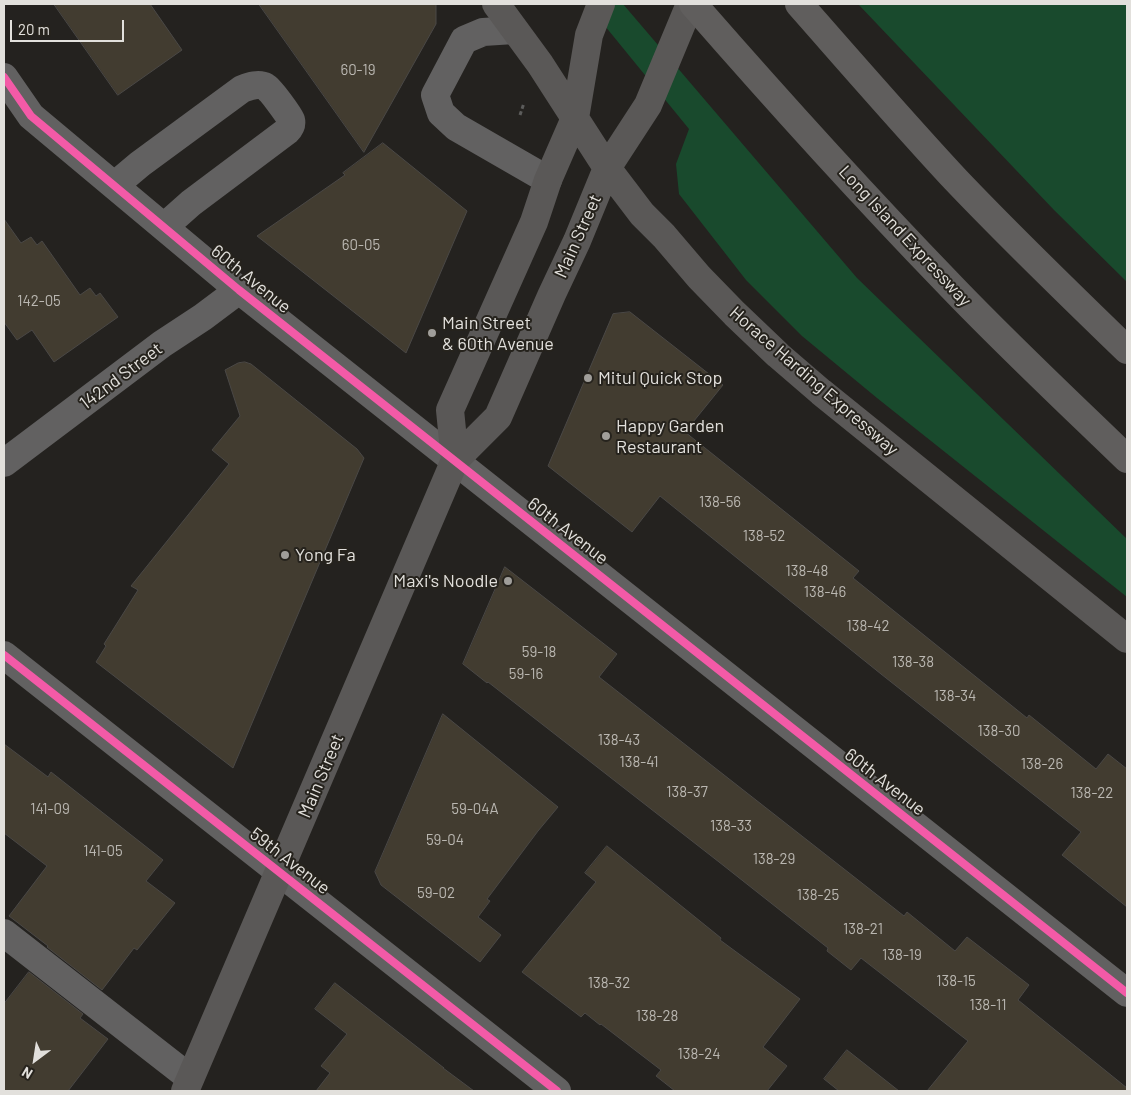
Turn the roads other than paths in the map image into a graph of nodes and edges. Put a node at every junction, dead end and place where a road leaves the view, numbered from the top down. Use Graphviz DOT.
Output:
graph roads {
  1 [pos="496,4"];
  2 [pos="601,4"];
  3 [pos="691,4"];
  4 [pos="799,4"];
  5 [pos="514,30"];
  6 [pos="4,77"];
  7 [pos="575,118"];
  8 [pos="607,168"];
  9 [pos="548,180"];
  10 [pos="115,186"];
  11 [pos="164,227"];
  12 [pos="239,290"];
  13 [pos="1127,350"];
  14 [pos="1127,459"];
  15 [pos="455,460"];
  16 [pos="4,463"];
  17 [pos="1127,639"];
  18 [pos="4,656"];
  19 [pos="279,872"];
  20 [pos="4,932"];
  21 [pos="1127,993"];
  22 [pos="188,1085"];
  23 [pos="557,1091"];
  1 -- 5 [label="main road, Horace Harding Expressway"];
  2 -- 7 [label="main road, Main Street"];
  3 -- 8 [label="main road, Main Street"];
  3 -- 14 [label="highway, Long Island Expressway"];
  4 -- 13 [label="highway"];
  5 -- 7 [label="main road, Horace Harding Expressway"];
  5 -- 9 [label="street"];
  6 -- 10 [label="street, 60th Avenue"];
  7 -- 8 [label="main road, Horace Harding Expressway"];
  7 -- 9 [label="main road, Main Street"];
  8 -- 15 [label="main road, Main Street"];
  8 -- 17 [label="main road, Horace Harding Expressway"];
  9 -- 15 [label="main road, Main Street"];
  10 -- 11 [label="street, 60th Avenue"];
  10 -- 11 [label="street"];
  11 -- 12 [label="street, 60th Avenue"];
  12 -- 15 [label="street, 60th Avenue"];
  12 -- 16 [label="street, 142nd Street"];
  15 -- 19 [label="main road, Main Street"];
  15 -- 21 [label="street, 60th Avenue"];
  18 -- 19 [label="street, 59th Avenue"];
  19 -- 22 [label="main road, Main Street"];
  19 -- 23 [label="street, 59th Avenue"];
  20 -- 22 [label="street"];
}
